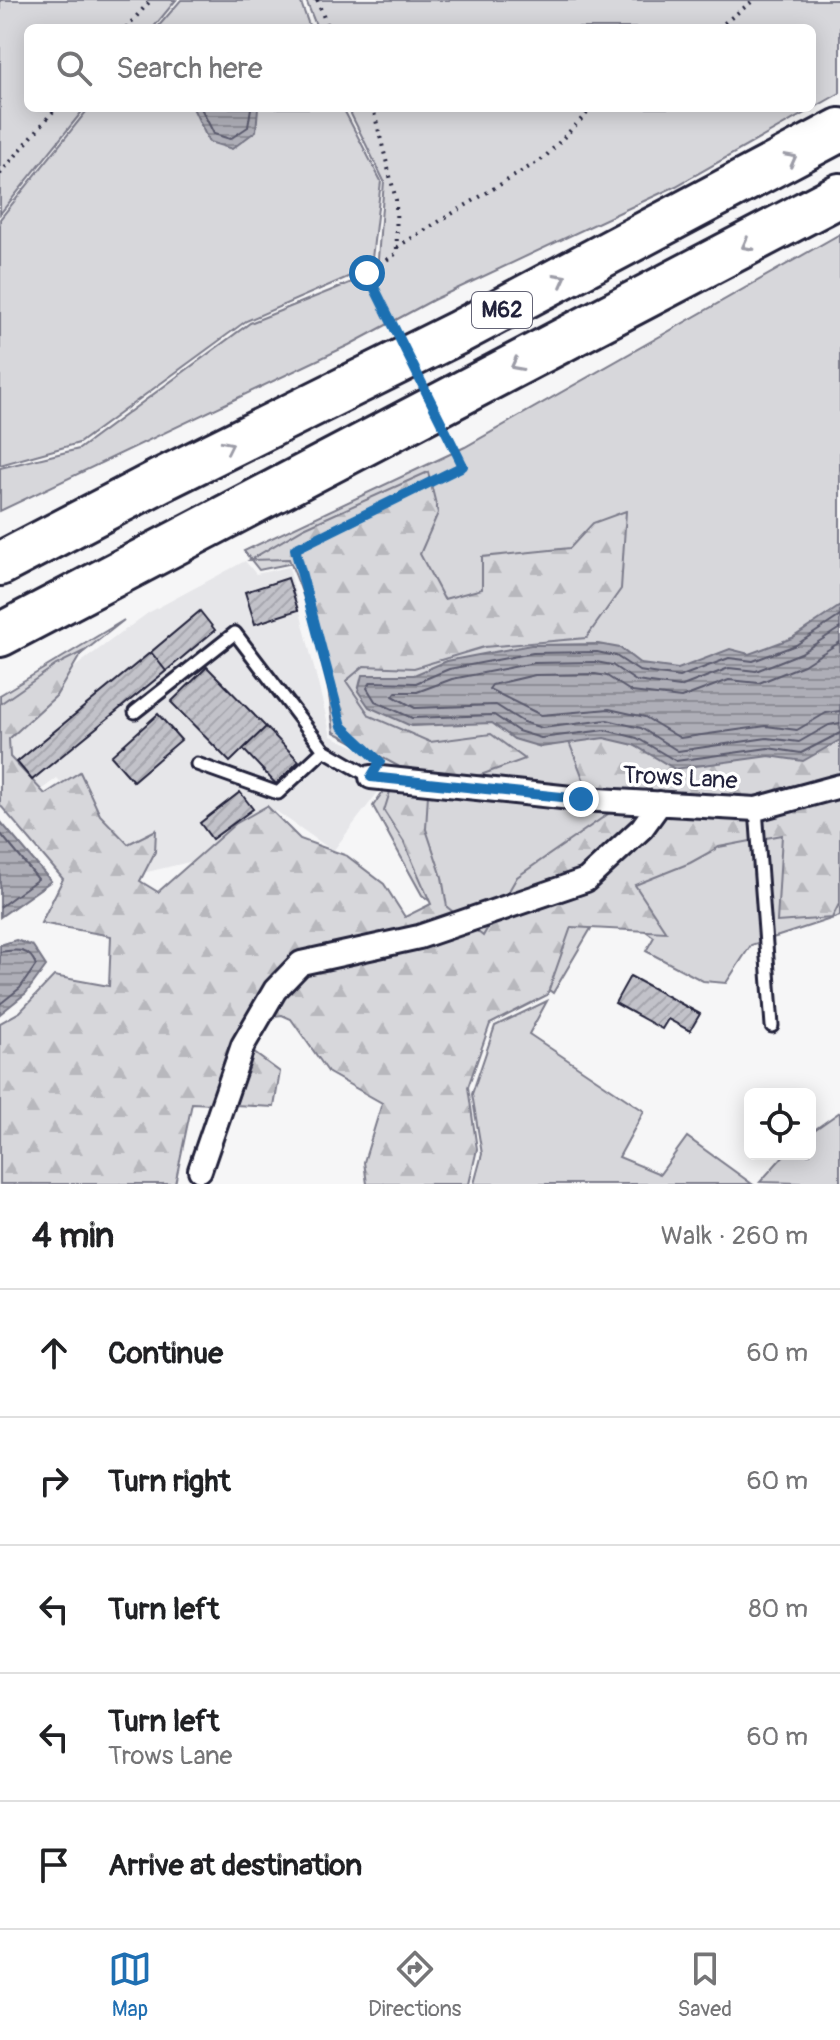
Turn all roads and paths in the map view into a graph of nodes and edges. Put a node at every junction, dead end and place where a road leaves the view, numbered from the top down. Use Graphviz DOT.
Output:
graph roads {
  1 [pos="151,0"];
  2 [pos="317,0"];
  3 [pos="754,0"];
  4 [pos="130,24"];
  5 [pos="326,24"];
  6 [pos="723,24"];
  7 [pos="53,112"];
  8 [pos="374,112"];
  9 [pos="588,112"];
  10 [pos="840,130"];
  11 [pos="0,174"];
  12 [pos="840,195"];
  13 [pos="397,247"];
  14 [pos="419,416"];
  15 [pos="159,481"];
  16 [pos="0,552"];
  17 [pos="0,564"];
  18 [pos="0,635"];
  19 [pos="0,665"];
  20 [pos="135,712"];
  21 [pos="324,750"];
  22 [pos="197,764"];
  23 [pos="371,777"];
  24 [pos="840,786"];
  25 [pos="660,803"];
  26 [pos="756,809"];
  27 [pos="772,1026"];
  28 [pos="200,1170"];
  1 -- 4 [label="path"];
  2 -- 5 [label="path"];
  3 -- 6 [label="path"];
  7 -- 11 [label="path"];
  8 -- 13 [label="path"];
  9 -- 13 [label="path"];
  15 -- 10 [label="highway, M62, one-way"];
  12 -- 14 [label="highway, M62, one-way"];
  13 -- 23 [label="path, bridge"];
  14 -- 18 [label="highway, M62"];
  14 -- 19 [label="highway, M62"];
  15 -- 16 [label="highway, M62"];
  15 -- 17 [label="highway, M62"];
  20 -- 21 [label="lane"];
  21 -- 22 [label="lane"];
  21 -- 23 [label="lane"];
  23 -- 25 [label="street, Trows Lane"];
  24 -- 26 [label="street, Trows Lane"];
  25 -- 26 [label="street, Trows Lane"];
  25 -- 28 [label="street"];
  26 -- 27 [label="lane"];
}
